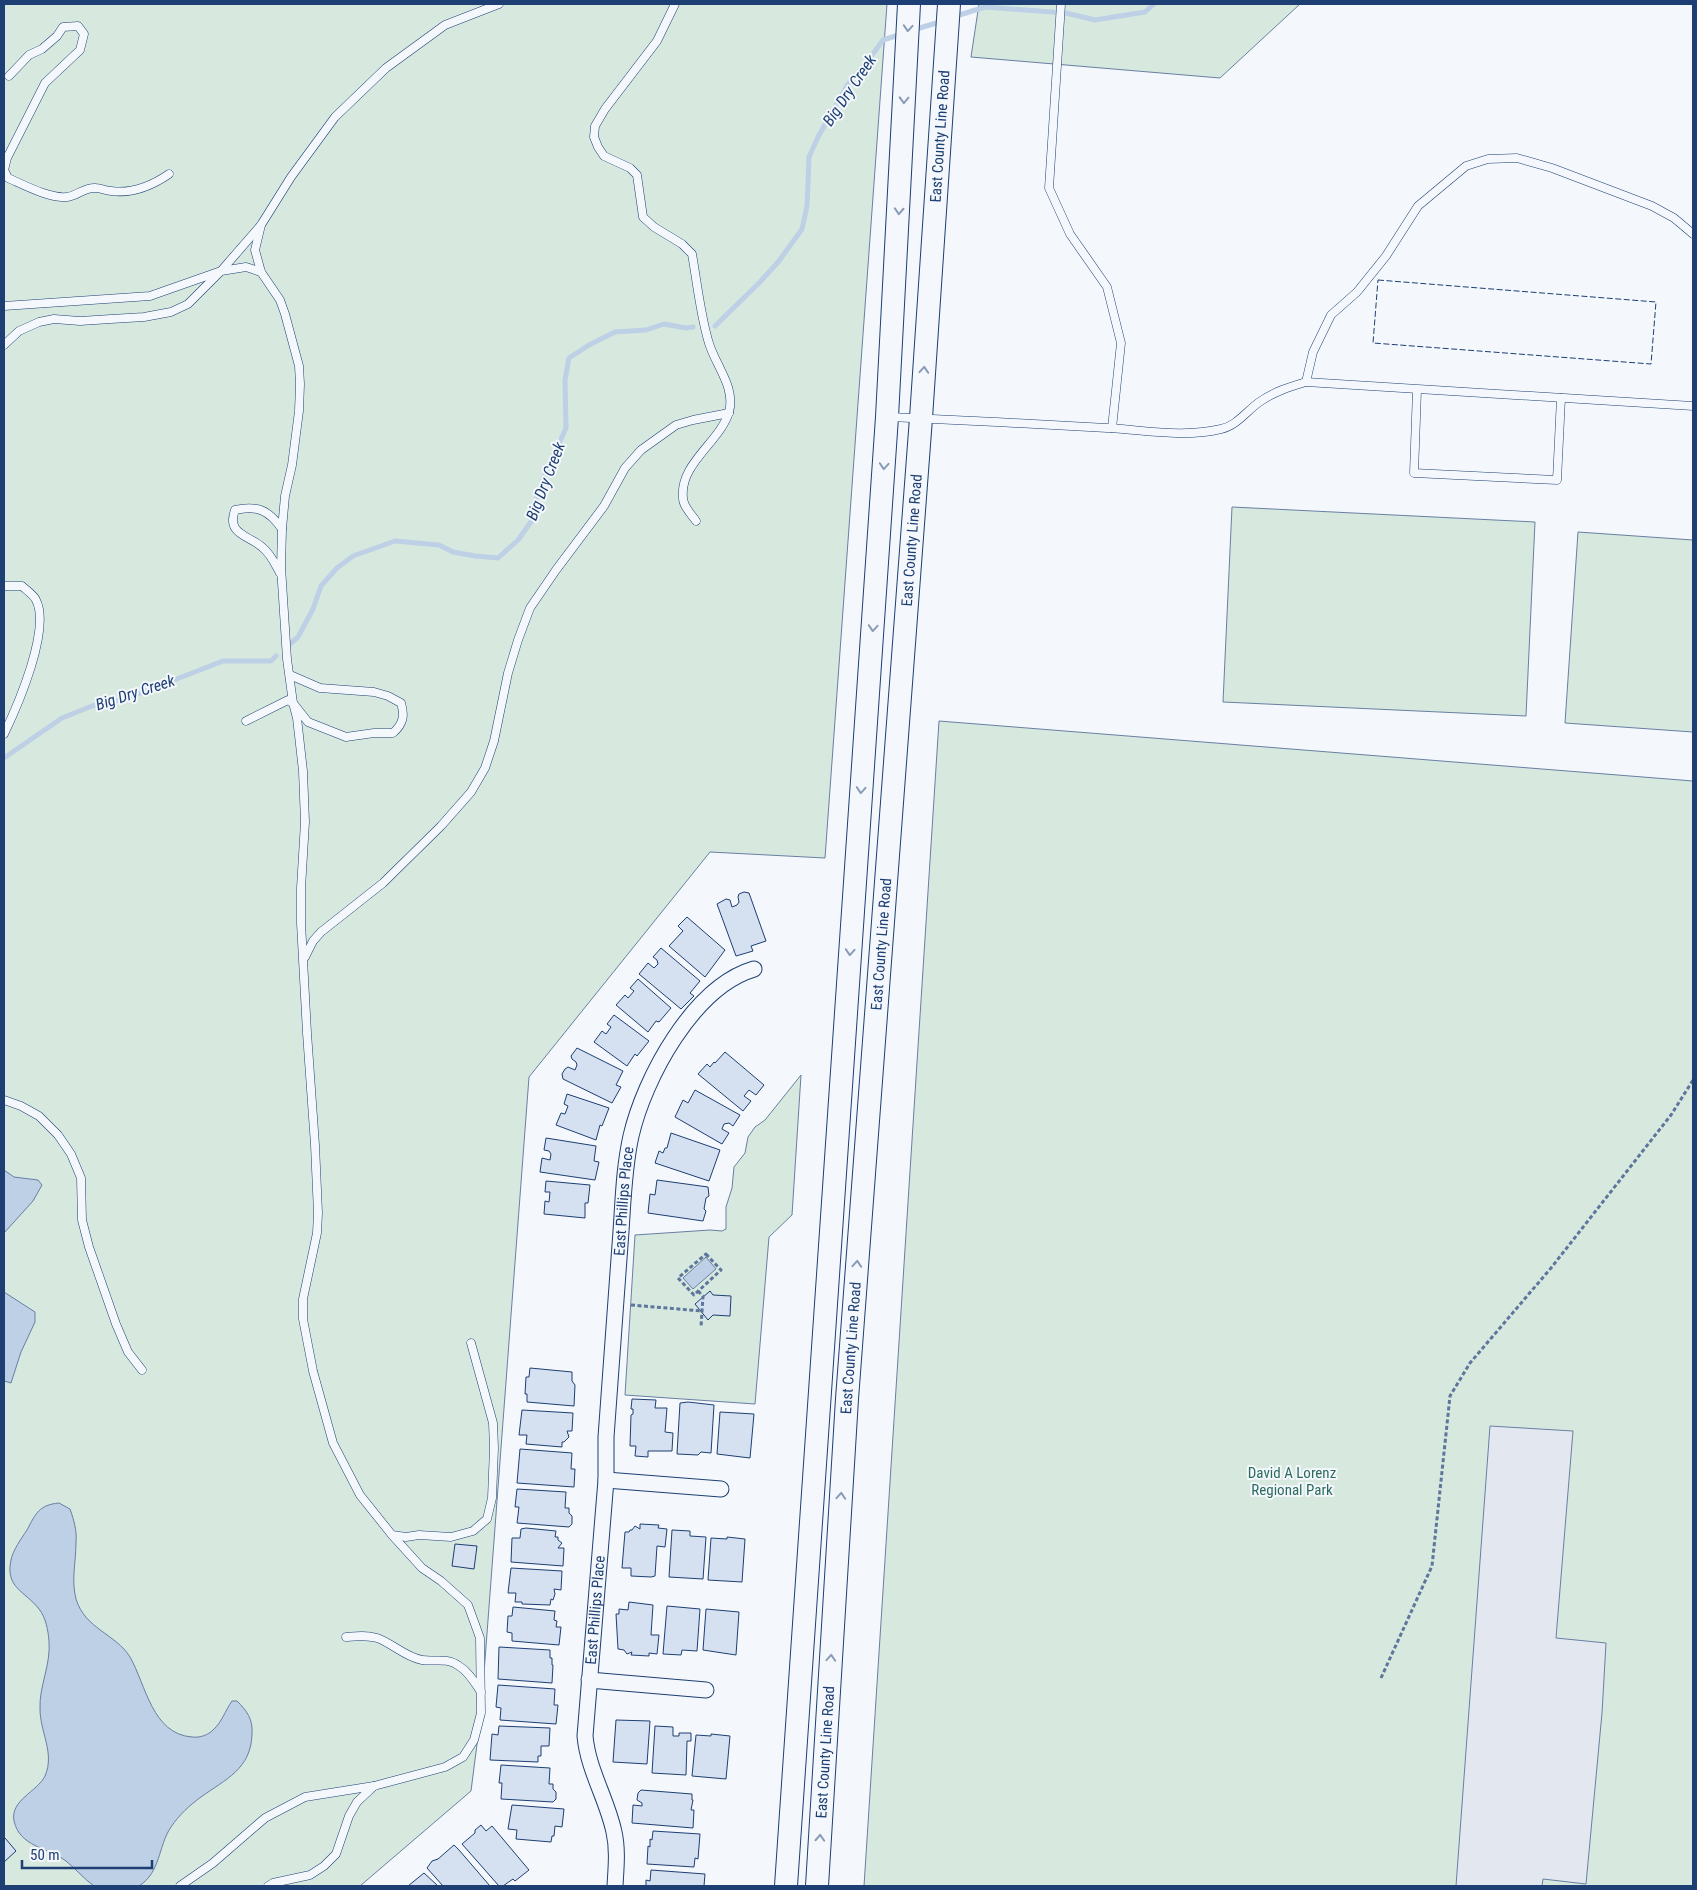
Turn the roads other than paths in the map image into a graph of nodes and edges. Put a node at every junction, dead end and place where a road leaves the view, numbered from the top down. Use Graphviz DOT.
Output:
graph roads {
  1 [pos="499,4"];
  2 [pos="676,4"];
  3 [pos="909,4"];
  4 [pos="949,4"];
  5 [pos="1062,4"];
  6 [pos="9,76"];
  7 [pos="169,174"];
  8 [pos="261,225"];
  9 [pos="1693,234"];
  10 [pos="221,271"];
  11 [pos="261,272"];
  12 [pos="4,306"];
  13 [pos="4,345"];
  14 [pos="1306,382"];
  15 [pos="1417,390"];
  16 [pos="1560,398"];
  17 [pos="1693,406"];
  18 [pos="729,413"];
  19 [pos="887,417"];
  20 [pos="921,418"];
  21 [pos="1112,428"];
  22 [pos="696,521"];
  23 [pos="282,529"];
  24 [pos="281,575"];
  25 [pos="4,586"];
  26 [pos="290,675"];
  27 [pos="293,703"];
  28 [pos="246,721"];
  29 [pos="5,732"];
  30 [pos="302,930"];
  31 [pos="321,932"];
  32 [pos="303,966"];
  33 [pos="754,969"];
  34 [pos="4,1100"];
  35 [pos="471,1343"];
  36 [pos="142,1370"];
  37 [pos="606,1480"];
  38 [pos="721,1489"];
  39 [pos="392,1535"];
  40 [pos="346,1637"];
  41 [pos="589,1680"];
  42 [pos="706,1690"];
  43 [pos="482,1692"];
  44 [pos="374,1786"];
  45 [pos="180,1886"];
  46 [pos="268,1886"];
  47 [pos="615,1886"];
  48 [pos="786,1886"];
  49 [pos="817,1886"];
  1 -- 8 [label="lane"];
  2 -- 18 [label="lane"];
  3 -- 19 [label="main road, East County Line Road, one-way"];
  20 -- 4 [label="main road, East County Line Road, one-way"];
  5 -- 21 [label="lane"];
  6 -- 7 [label="lane"];
  8 -- 10 [label="lane"];
  8 -- 11 [label="lane"];
  9 -- 14 [label="lane"];
  10 -- 11 [label="lane"];
  10 -- 12 [label="lane"];
  10 -- 13 [label="lane"];
  11 -- 23 [label="lane"];
  14 -- 15 [label="lane"];
  14 -- 21 [label="lane"];
  15 -- 16 [label="lane"];
  15 -- 16 [label="lane"];
  16 -- 17 [label="lane"];
  18 -- 22 [label="lane"];
  18 -- 31 [label="lane"];
  19 -- 20 [label="lane"];
  19 -- 48 [label="main road, East County Line Road, one-way"];
  20 -- 21 [label="lane"];
  49 -- 20 [label="main road, East County Line Road, one-way"];
  23 -- 24 [label="lane"];
  23 -- 24 [label="lane"];
  24 -- 26 [label="lane"];
  25 -- 29 [label="lane"];
  26 -- 27 [label="lane"];
  26 -- 27 [label="lane"];
  27 -- 28 [label="lane"];
  27 -- 30 [label="lane"];
  30 -- 31 [label="lane"];
  30 -- 32 [label="lane"];
  31 -- 32 [label="lane"];
  32 -- 39 [label="lane"];
  33 -- 37 [label="street, East Phillips Place"];
  34 -- 36 [label="lane"];
  35 -- 39 [label="lane"];
  37 -- 38 [label="street"];
  37 -- 41 [label="street, East Phillips Place"];
  39 -- 43 [label="lane"];
  40 -- 43 [label="lane"];
  41 -- 42 [label="street, East Phillips Place"];
  41 -- 47 [label="street, East Phillips Place"];
  43 -- 44 [label="lane"];
  44 -- 45 [label="lane"];
  44 -- 46 [label="lane"];
}
